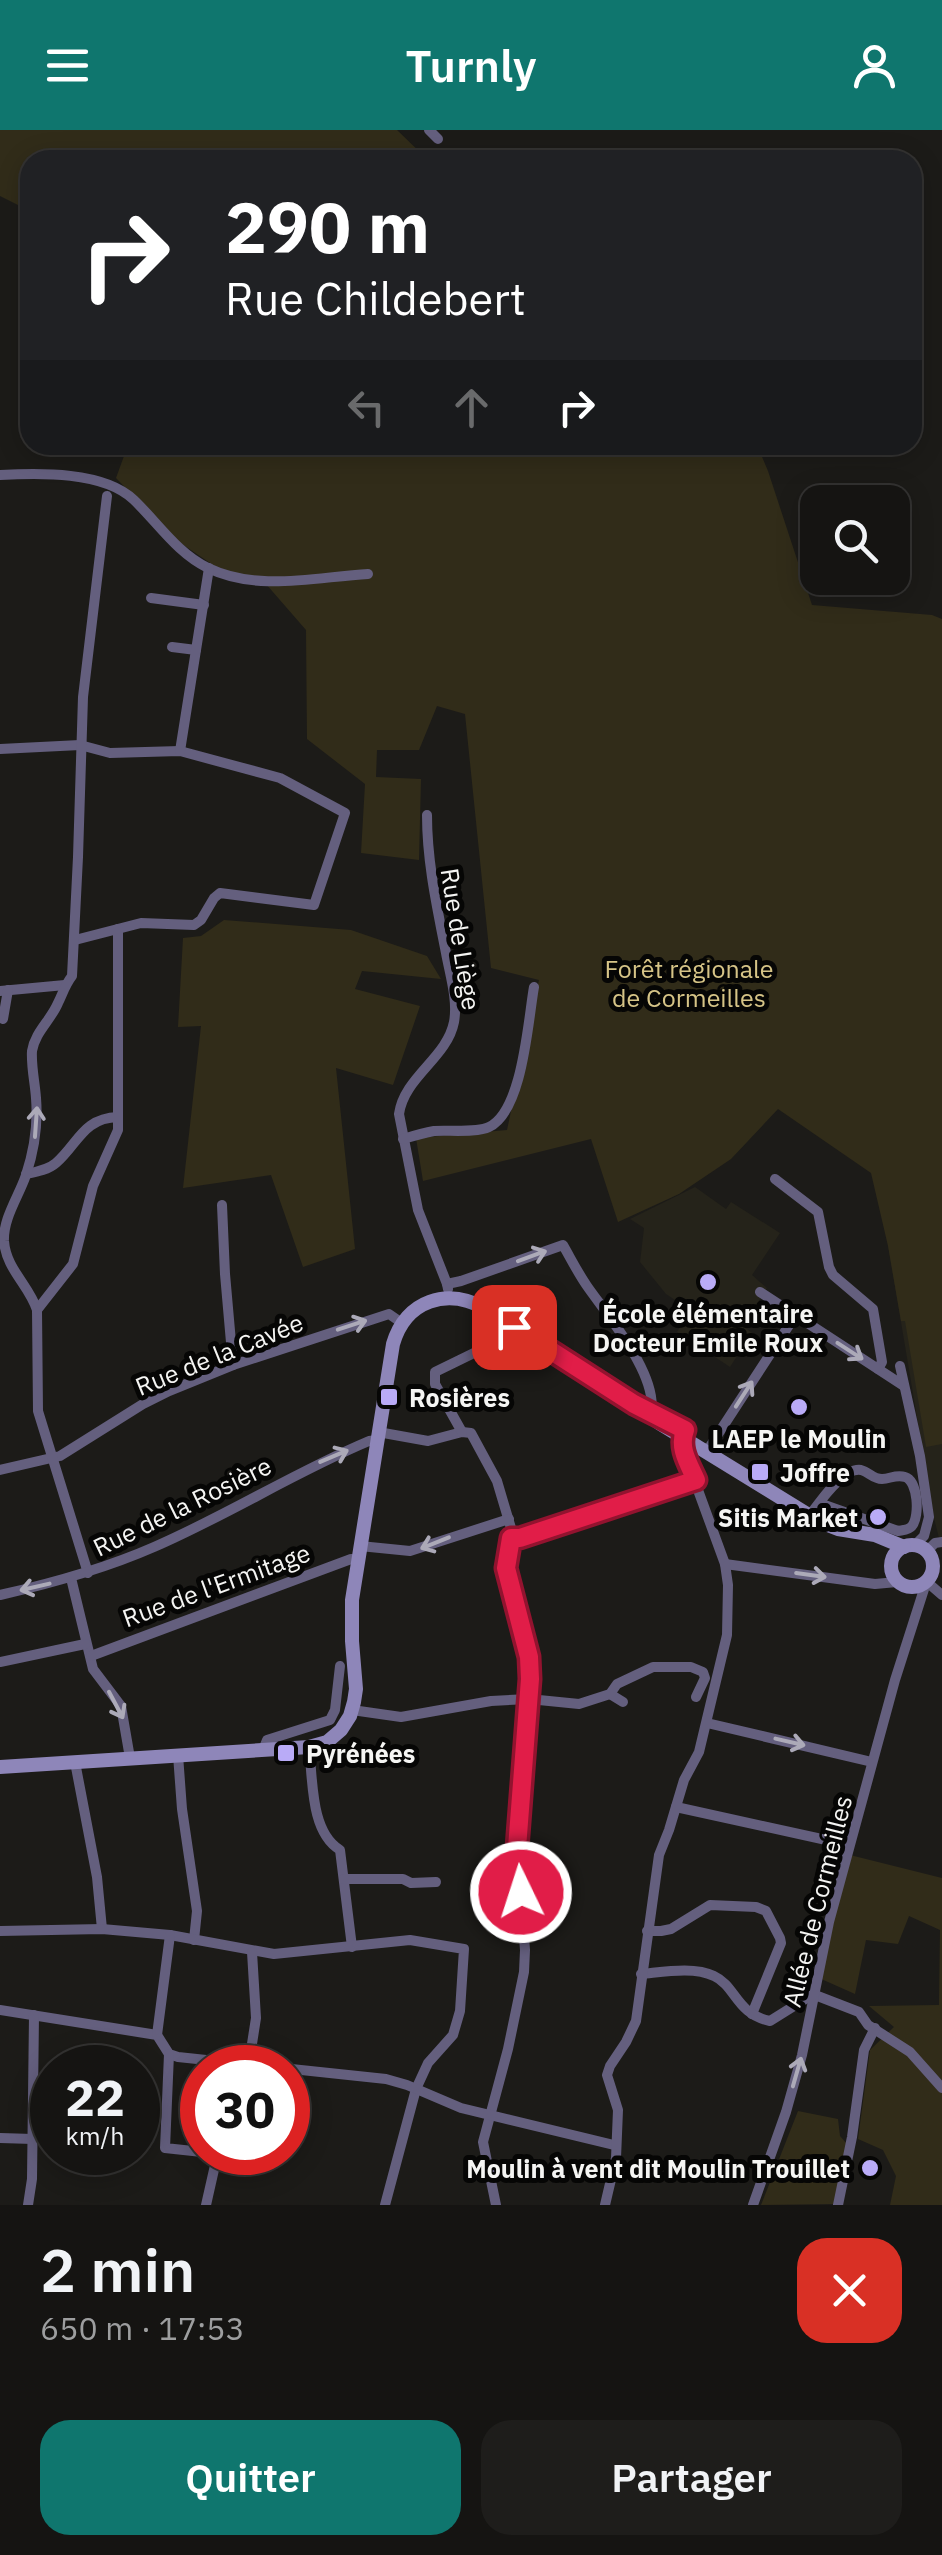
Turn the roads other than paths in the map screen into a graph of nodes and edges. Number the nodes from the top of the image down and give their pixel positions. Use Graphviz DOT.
graph roads {
  1 [pos="0,475"];
  2 [pos="106,496"];
  3 [pos="209,568"];
  4 [pos="368,574"];
  5 [pos="150,598"];
  6 [pos="204,605"];
  7 [pos="172,647"];
  8 [pos="196,650"];
  9 [pos="80,745"];
  10 [pos="0,748"];
  11 [pos="180,751"];
  12 [pos="427,815"];
  13 [pos="118,930"];
  14 [pos="74,940"];
  15 [pos="65,984"];
  16 [pos="534,986"];
  17 [pos="4,991"];
  18 [pos="3,1018"];
  19 [pos="118,1117"];
  20 [pos="403,1139"];
  21 [pos="26,1174"];
  22 [pos="775,1179"];
  23 [pos="222,1205"];
  24 [pos="448,1290"];
  25 [pos="760,1292"];
  26 [pos="38,1310"];
  27 [pos="796,1316"];
  28 [pos="402,1323"];
  29 [pos="478,1351"];
  30 [pos="233,1365"];
  31 [pos="900,1366"];
  32 [pos="878,1369"];
  33 [pos="904,1386"];
  34 [pos="667,1424"];
  35 [pos="462,1432"];
  36 [pos="378,1436"];
  37 [pos="705,1448"];
  38 [pos="52,1460"];
  39 [pos="0,1470"];
  40 [pos="696,1480"];
  41 [pos="814,1509"];
  42 [pos="508,1519"];
  43 [pos="858,1533"];
  44 [pos="511,1538"];
  45 [pos="942,1542"];
  46 [pos="359,1553"];
  47 [pos="924,1554"];
  48 [pos="892,1560"];
  49 [pos="725,1564"];
  50 [pos="88,1573"];
  51 [pos="71,1578"];
  52 [pos="926,1584"];
  53 [pos="0,1596"];
  54 [pos="85,1644"];
  55 [pos="91,1656"];
  56 [pos="0,1662"];
  57 [pos="340,1666"];
  58 [pos="715,1688"];
  59 [pos="610,1694"];
  60 [pos="529,1699"];
  61 [pos="623,1702"];
  62 [pos="352,1710"];
  63 [pos="707,1723"];
  64 [pos="309,1747"];
  65 [pos="264,1750"];
  66 [pos="178,1755"];
  67 [pos="130,1758"];
  68 [pos="75,1762"];
  69 [pos="872,1762"];
  70 [pos="0,1767"];
  71 [pos="676,1808"];
  72 [pos="850,1845"];
  73 [pos="344,1879"];
  74 [pos="436,1882"];
  75 [pos="102,1928"];
  76 [pos="0,1931"];
  77 [pos="647,1931"];
  78 [pos="170,1936"];
  79 [pos="194,1940"];
  80 [pos="352,1947"];
  81 [pos="252,1952"];
  82 [pos="641,1974"];
  83 [pos="814,1996"];
  84 [pos="0,2010"];
  85 [pos="752,2014"];
  86 [pos="34,2015"];
  87 [pos="875,2028"];
  88 [pos="157,2035"];
  89 [pos="34,2045"];
  90 [pos="247,2045"];
  91 [pos="169,2054"];
  92 [pos="180,2056"];
  93 [pos="310,2071"];
  94 [pos="942,2088"];
  95 [pos="416,2089"];
  96 [pos="489,2115"];
  97 [pos="0,2138"];
  98 [pos="30,2138"];
  99 [pos="614,2145"];
  100 [pos="180,2150"];
  101 [pos="32,2175"];
  102 [pos="213,2175"];
  103 [pos="28,2205"];
  104 [pos="206,2205"];
  105 [pos="384,2205"];
  106 [pos="496,2205"];
  107 [pos="605,2205"];
  108 [pos="753,2205"];
  109 [pos="838,2205"];
  1 -- 3 [label="street"];
  2 -- 9 [label="street"];
  3 -- 4 [label="street"];
  3 -- 6 [label="street"];
  5 -- 6 [label="street"];
  6 -- 8 [label="street"];
  7 -- 8 [label="street"];
  8 -- 11 [label="street"];
  9 -- 10 [label="street"];
  9 -- 11 [label="street"];
  9 -- 14 [label="street"];
  11 -- 13 [label="street"];
  12 -- 20 [label="street, Rue de Liège"];
  13 -- 14 [label="street"];
  13 -- 19 [label="street"];
  14 -- 15 [label="street"];
  15 -- 17 [label="street"];
  21 -- 15 [label="street, one-way"];
  16 -- 20 [label="street"];
  17 -- 18 [label="street"];
  19 -- 21 [label="street"];
  19 -- 26 [label="street"];
  20 -- 24 [label="street, Rue de Liège"];
  21 -- 26 [label="street"];
  22 -- 32 [label="street"];
  23 -- 30 [label="street"];
  24 -- 28 [label="street"];
  24 -- 34 [label="street"];
  24 -- 34 [label="street, one-way"];
  25 -- 27 [label="street"];
  26 -- 38 [label="street"];
  27 -- 32 [label="street, one-way"];
  37 -- 27 [label="street, one-way"];
  30 -- 28 [label="street, Rue de la Cavée, one-way"];
  28 -- 36 [label="street"];
  29 -- 35 [label="street"];
  30 -- 38 [label="street, Rue de la Cavée"];
  31 -- 33 [label="street"];
  32 -- 33 [label="street"];
  33 -- 47 [label="street"];
  34 -- 37 [label="street"];
  34 -- 40 [label="street"];
  35 -- 36 [label="street"];
  35 -- 42 [label="street"];
  36 -- 46 [label="street"];
  50 -- 36 [label="street, Rue de la Rosière, one-way"];
  37 -- 41 [label="street"];
  38 -- 39 [label="street, Rue de la Cavée"];
  38 -- 50 [label="street"];
  40 -- 44 [label="street"];
  40 -- 49 [label="street"];
  41 -- 41 [label="street"];
  41 -- 43 [label="street"];
  42 -- 44 [label="street"];
  42 -- 46 [label="street, one-way"];
  43 -- 47 [label="street"];
  43 -- 48 [label="street"];
  44 -- 60 [label="street"];
  45 -- 47 [label="street"];
  46 -- 55 [label="street, Rue de l'Ermitage"];
  46 -- 62 [label="street"];
  47 -- 48 [label="street"];
  47 -- 52 [label="street"];
  48 -- 52 [label="street"];
  49 -- 52 [label="street, one-way"];
  49 -- 58 [label="street"];
  50 -- 51 [label="street, Rue de la Rosière"];
  51 -- 53 [label="street, Rue de la Rosière, one-way"];
  51 -- 54 [label="street"];
  52 -- 69 [label="street, Allée de Cormeilles"];
  54 -- 55 [label="street"];
  54 -- 56 [label="street"];
  55 -- 67 [label="street, one-way"];
  57 -- 65 [label="street"];
  58 -- 59 [label="street"];
  58 -- 63 [label="street"];
  59 -- 60 [label="street"];
  59 -- 61 [label="street"];
  60 -- 62 [label="street"];
  60 -- 96 [label="street"];
  62 -- 64 [label="street"];
  63 -- 69 [label="street, one-way"];
  63 -- 71 [label="street"];
  64 -- 65 [label="street"];
  64 -- 73 [label="street"];
  65 -- 66 [label="street"];
  66 -- 67 [label="street"];
  66 -- 79 [label="street"];
  67 -- 68 [label="street"];
  68 -- 70 [label="street"];
  68 -- 75 [label="street"];
  69 -- 72 [label="street, Allée de Cormeilles"];
  71 -- 72 [label="street"];
  71 -- 77 [label="street"];
  72 -- 83 [label="street, Allée de Cormeilles"];
  73 -- 74 [label="street"];
  73 -- 80 [label="street"];
  75 -- 76 [label="street"];
  75 -- 78 [label="street"];
  77 -- 82 [label="street"];
  77 -- 85 [label="street"];
  78 -- 79 [label="street"];
  78 -- 88 [label="street"];
  79 -- 81 [label="street"];
  80 -- 81 [label="street"];
  80 -- 95 [label="street"];
  81 -- 90 [label="street"];
  82 -- 85 [label="street"];
  82 -- 99 [label="street"];
  83 -- 85 [label="street"];
  83 -- 87 [label="street"];
  108 -- 83 [label="street, Allée de Cormeilles, one-way"];
  84 -- 86 [label="street"];
  86 -- 88 [label="street"];
  86 -- 89 [label="street"];
  87 -- 94 [label="street"];
  87 -- 109 [label="street"];
  88 -- 91 [label="street"];
  91 -- 92 [label="street"];
  91 -- 100 [label="street"];
  93 -- 95 [label="street"];
  95 -- 96 [label="street"];
  95 -- 105 [label="street"];
  96 -- 99 [label="street"];
  96 -- 106 [label="street"];
  97 -- 98 [label="street"];
  99 -- 107 [label="street"];
  101 -- 103 [label="street"];
  102 -- 104 [label="street"];
}
